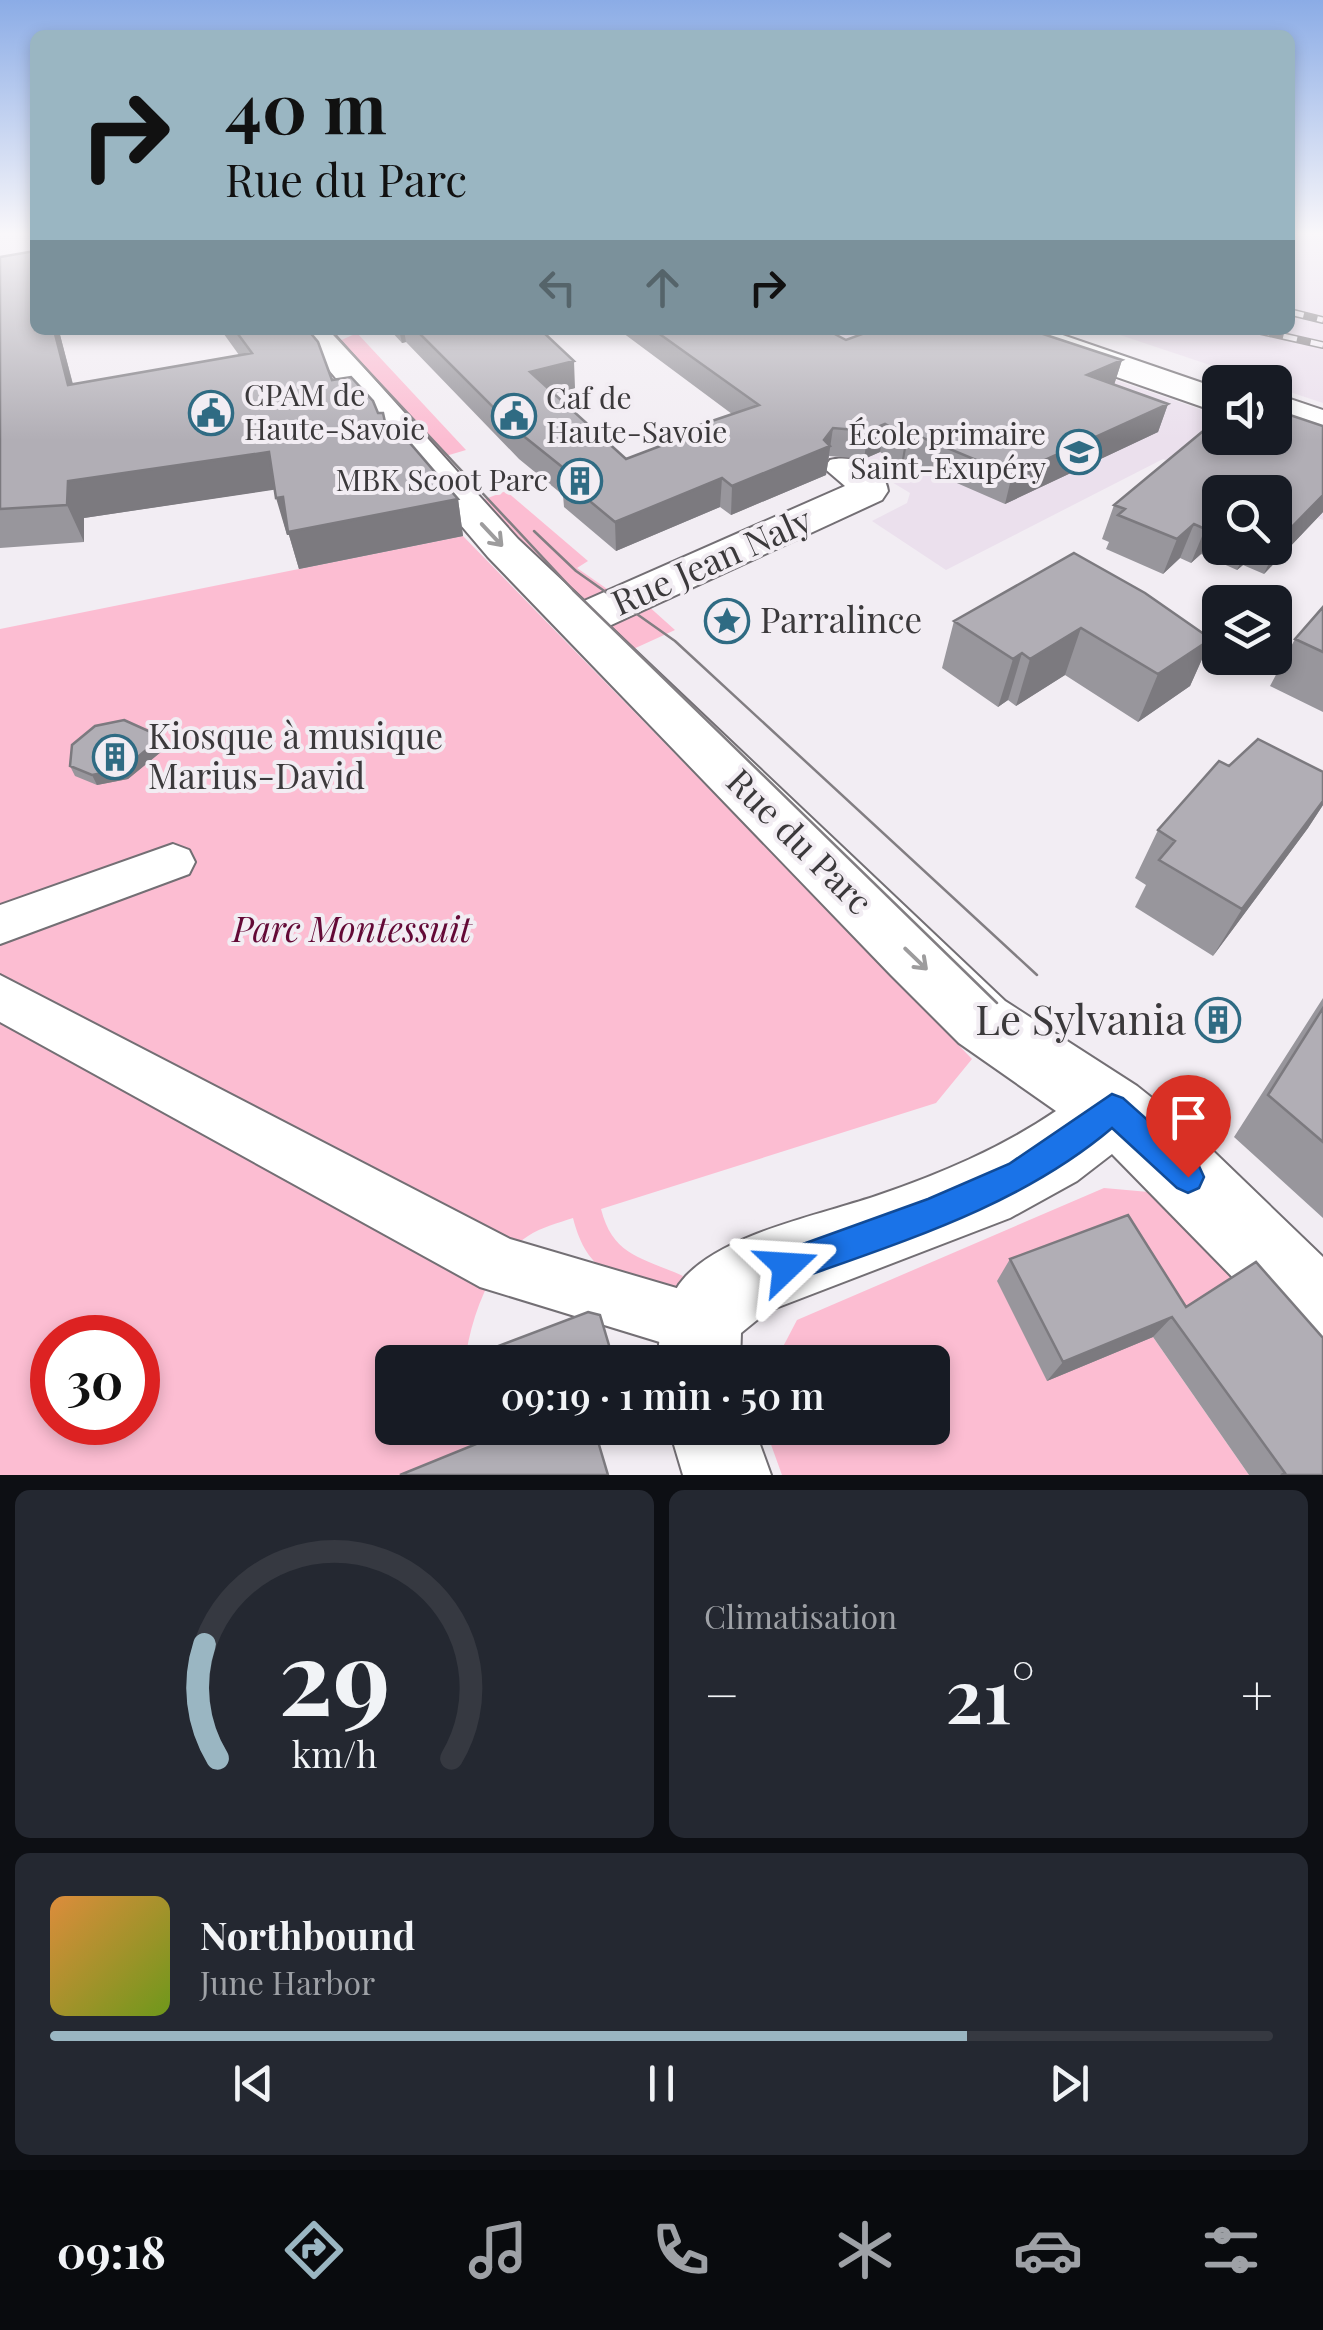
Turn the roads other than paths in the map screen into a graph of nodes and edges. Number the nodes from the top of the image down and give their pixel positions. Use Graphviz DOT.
graph roads {
  1 [pos="316,335"];
  2 [pos="1028,335"];
  3 [pos="1069,335"];
  4 [pos="1202,381"];
  5 [pos="1202,396"];
  6 [pos="1292,412"];
  7 [pos="1323,423"];
  8 [pos="1292,427"];
  9 [pos="1323,438"];
  10 [pos="844,468"];
  11 [pos="578,622"];
  12 [pos="173,862"];
  13 [pos="0,925"];
  14 [pos="0,997"];
  15 [pos="1112,1108"];
  16 [pos="1323,1313"];
  17 [pos="700,1344"];
  18 [pos="717,1445"];
  19 [pos="727,1475"];
  1 -- 11 [label="street, Rue du Parc, one-way"];
  2 -- 5 [label="street"];
  3 -- 4 [label="street"];
  6 -- 7 [label="street"];
  8 -- 9 [label="street"];
  10 -- 11 [label="street, Rue Jean Naly"];
  11 -- 15 [label="street, Rue du Parc, one-way"];
  12 -- 13 [label="street"];
  14 -- 17 [label="street"];
  15 -- 16 [label="street, Rue du Parc"];
  15 -- 17 [label="street"];
  18 -- 19 [label="street"];
}
